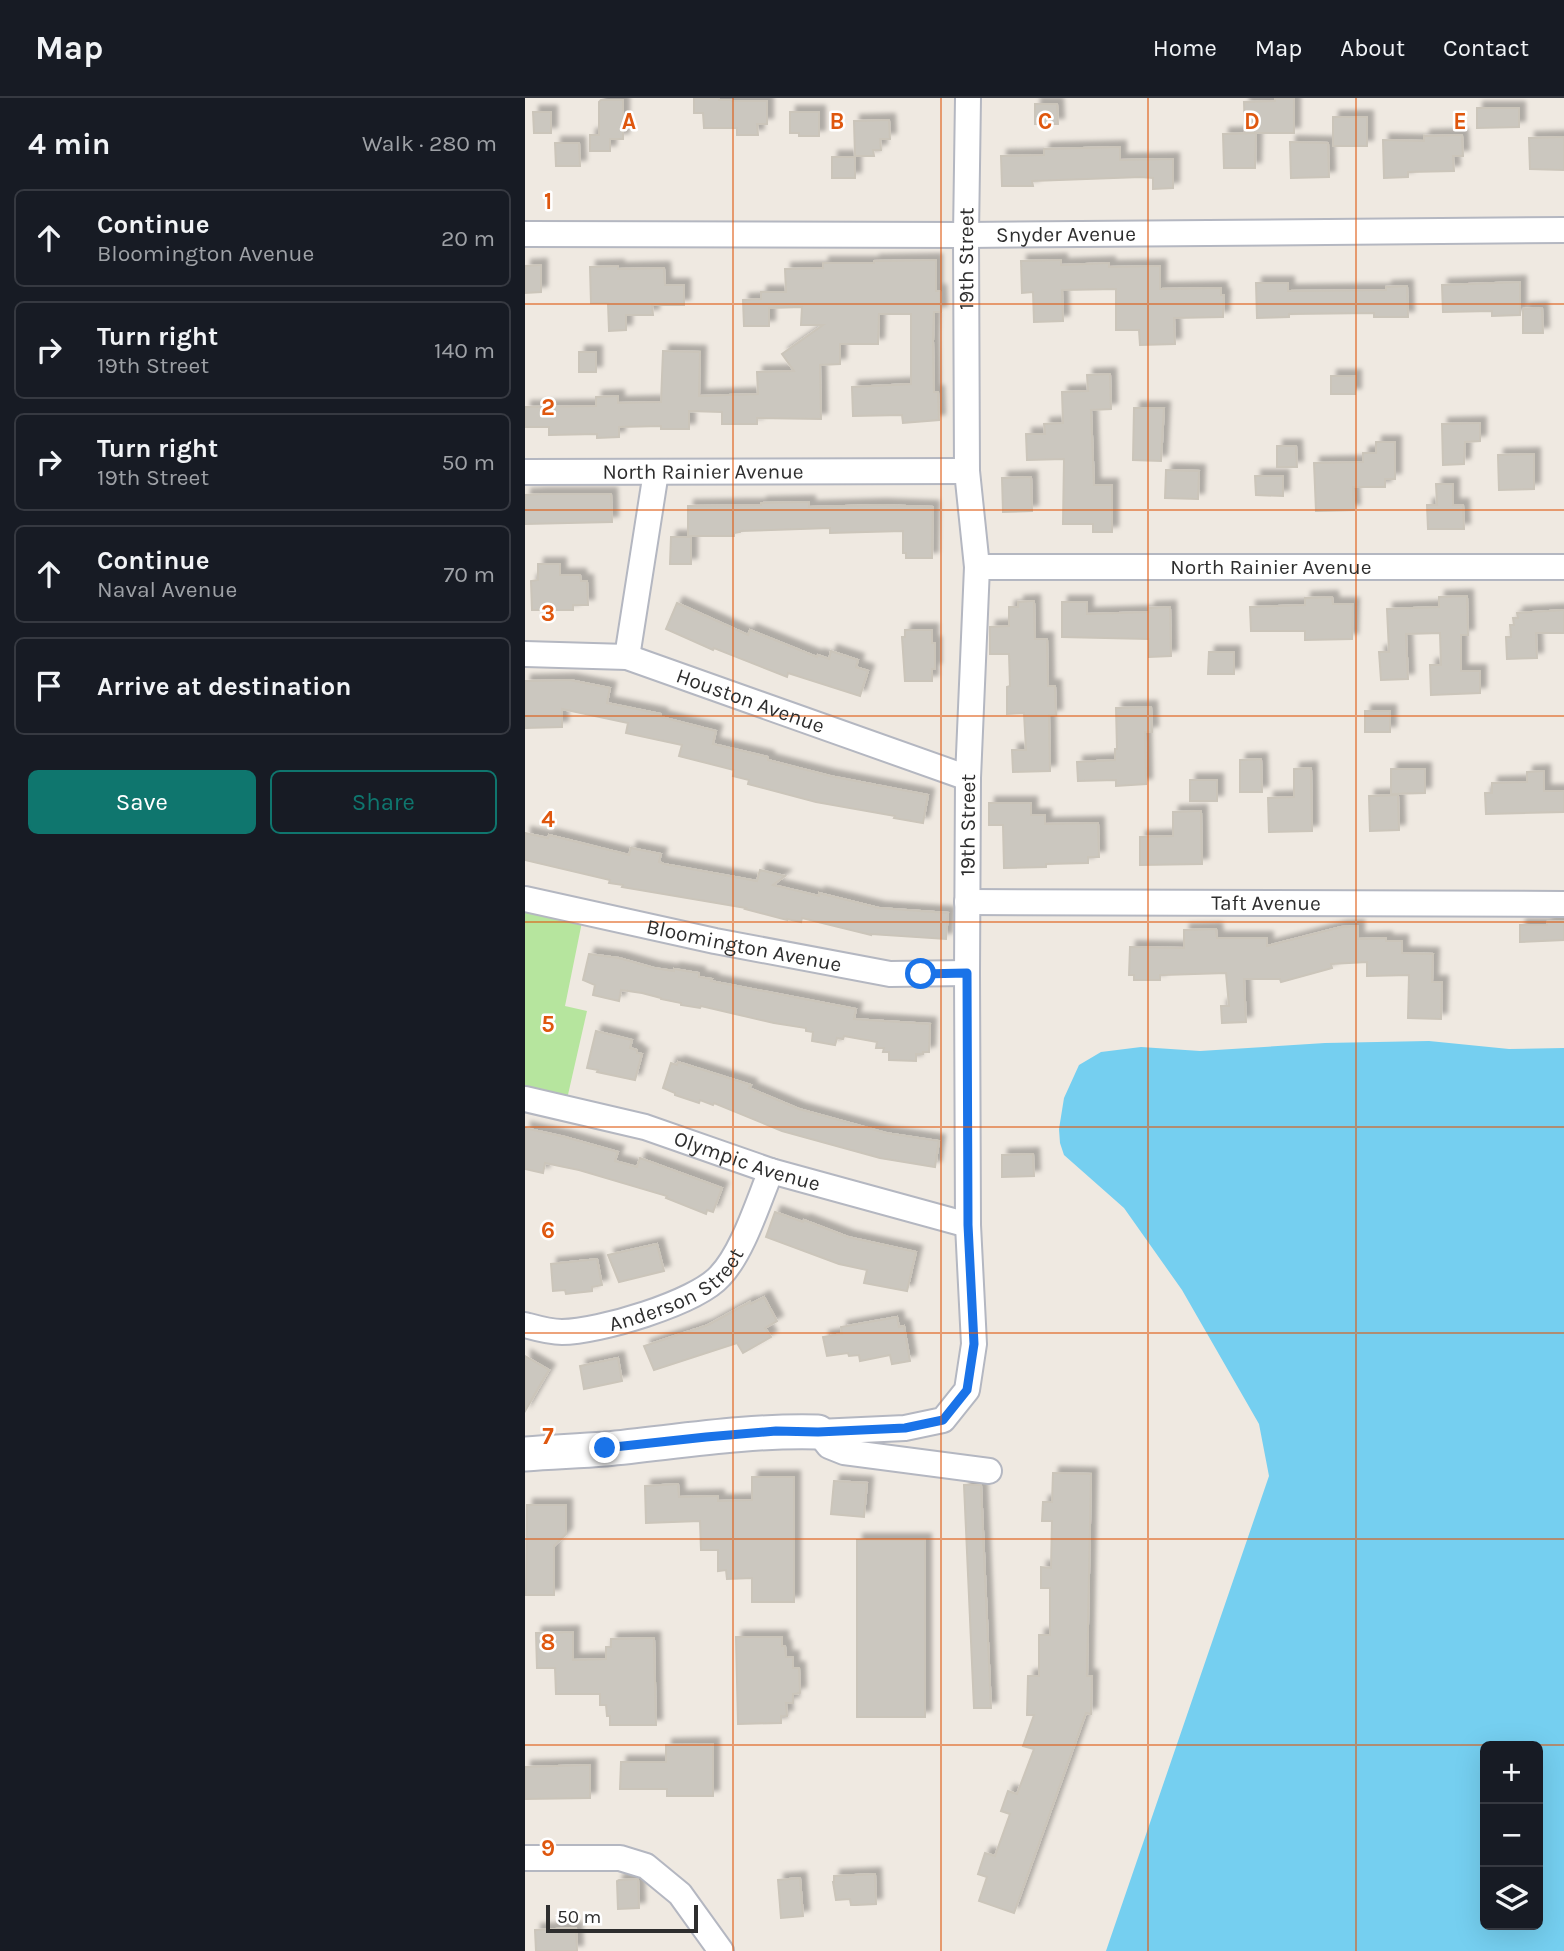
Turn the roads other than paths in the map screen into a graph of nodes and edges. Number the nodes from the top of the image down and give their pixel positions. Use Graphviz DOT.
graph roads {
  1 [pos="968,98"];
  2 [pos="1564,230"];
  3 [pos="525,234"];
  4 [pos="965,235"];
  5 [pos="967,471"];
  6 [pos="525,472"];
  7 [pos="656,472"];
  8 [pos="977,567"];
  9 [pos="1564,567"];
  10 [pos="525,654"];
  11 [pos="627,657"];
  12 [pos="968,778"];
  13 [pos="525,899"];
  14 [pos="967,902"];
  15 [pos="1564,904"];
  16 [pos="967,973"];
  17 [pos="525,1099"];
  18 [pos="771,1171"];
  19 [pos="968,1225"];
  20 [pos="525,1325"];
  21 [pos="818,1432"];
  22 [pos="525,1454"];
  23 [pos="989,1471"];
  24 [pos="525,1858"];
  25 [pos="721,1951"];
  1 -- 4 [label="street, 19th Street"];
  2 -- 4 [label="street, Snyder Avenue"];
  3 -- 4 [label="street, Snyder Avenue"];
  4 -- 5 [label="street, 19th Street"];
  5 -- 7 [label="street, North Rainier Avenue"];
  5 -- 8 [label="street, 19th Street"];
  6 -- 7 [label="street, North Rainier Avenue"];
  7 -- 11 [label="street"];
  8 -- 9 [label="street, North Rainier Avenue"];
  8 -- 12 [label="street, 19th Street"];
  10 -- 11 [label="street, Houston Avenue"];
  11 -- 12 [label="street, Houston Avenue"];
  12 -- 14 [label="street, 19th Street"];
  13 -- 16 [label="street, Bloomington Avenue"];
  14 -- 15 [label="street, Taft Avenue"];
  14 -- 16 [label="street, 19th Street"];
  16 -- 19 [label="street, 19th Street"];
  17 -- 18 [label="street, Olympic Avenue"];
  18 -- 19 [label="street, Olympic Avenue"];
  18 -- 20 [label="street, Anderson Street"];
  19 -- 21 [label="street, 19th Street"];
  21 -- 22 [label="street"];
  21 -- 23 [label="street"];
  24 -- 25 [label="street"];
}
